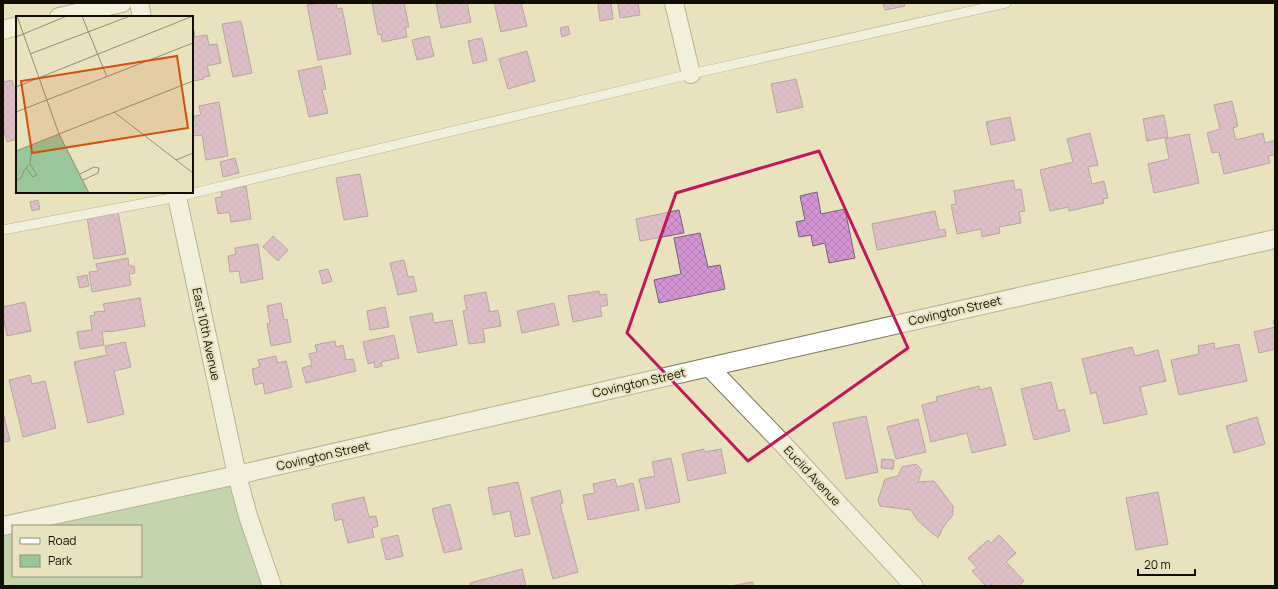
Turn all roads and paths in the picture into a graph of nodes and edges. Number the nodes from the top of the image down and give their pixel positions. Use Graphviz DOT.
graph roads {
  1 [pos="122,3"];
  2 [pos="139,3"];
  3 [pos="674,3"];
  4 [pos="1006,3"];
  5 [pos="64,16"];
  6 [pos="142,16"];
  7 [pos="16,26"];
  8 [pos="3,30"];
  9 [pos="691,74"];
  10 [pos="193,190"];
  11 [pos="176,194"];
  12 [pos="3,230"];
  13 [pos="1275,239"];
  14 [pos="709,367"];
  15 [pos="237,476"];
  16 [pos="12,525"];
  17 [pos="272,586"];
  18 [pos="914,586"];
  1 -- 5 [label="street"];
  2 -- 6 [label="street"];
  3 -- 9 [label="street"];
  4 -- 9 [label="lane"];
  7 -- 8 [label="street"];
  9 -- 10 [label="lane"];
  11 -- 12 [label="lane"];
  11 -- 15 [label="street, East 10th Avenue"];
  13 -- 14 [label="street, Covington Street"];
  14 -- 15 [label="street, Covington Street"];
  14 -- 18 [label="street, Euclid Avenue"];
  15 -- 16 [label="street, Covington Street"];
  15 -- 17 [label="street, East 10th Avenue"];
}
